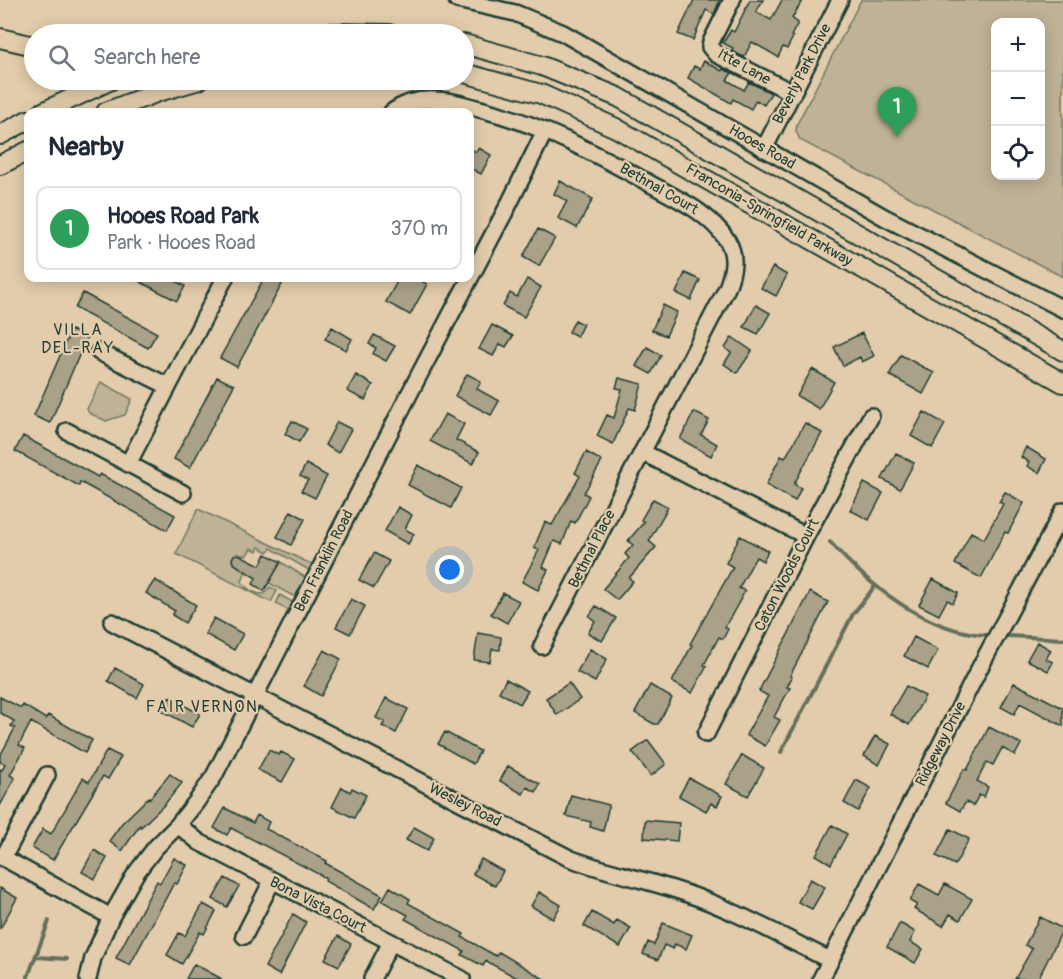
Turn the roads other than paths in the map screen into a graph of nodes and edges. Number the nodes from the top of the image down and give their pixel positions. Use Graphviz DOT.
graph roads {
  1 [pos="457,0"];
  2 [pos="732,0"];
  3 [pos="840,0"];
  4 [pos="0,38"];
  5 [pos="24,44"];
  6 [pos="474,47"];
  7 [pos="474,76"];
  8 [pos="90,90"];
  9 [pos="165,90"];
  10 [pos="793,93"];
  11 [pos="52,108"];
  12 [pos="116,108"];
  13 [pos="399,108"];
  14 [pos="24,122"];
  15 [pos="545,131"];
  16 [pos="0,135"];
  17 [pos="764,149"];
  18 [pos="24,153"];
  19 [pos="1,165"];
  20 [pos="474,272"];
  21 [pos="223,282"];
  22 [pos="469,282"];
  23 [pos="1063,309"];
  24 [pos="698,345"];
  25 [pos="1063,351"];
  26 [pos="99,352"];
  27 [pos="1063,383"];
  28 [pos="168,386"];
  29 [pos="871,417"];
  30 [pos="68,431"];
  31 [pos="642,452"];
  32 [pos="128,464"];
  33 [pos="183,493"];
  34 [pos="1063,511"];
  35 [pos="806,536"];
  36 [pos="112,622"];
  37 [pos="542,646"];
  38 [pos="254,697"];
  39 [pos="706,734"];
  40 [pos="47,775"];
  41 [pos="178,825"];
  42 [pos="2,857"];
  43 [pos="272,881"];
  44 [pos="111,917"];
  45 [pos="244,936"];
  46 [pos="391,942"];
  47 [pos="830,960"];
  48 [pos="88,979"];
  49 [pos="372,979"];
  50 [pos="462,979"];
  51 [pos="820,979"];
  1 -- 17 [label="street, Hooes Road"];
  2 -- 10 [label="street, Itte Lane"];
  3 -- 10 [label="street, Beverly Park Drive"];
  4 -- 5 [label="main road"];
  6 -- 25 [label="main road, Franconia-Springfield Parkway"];
  7 -- 27 [label="main road, Franconia-Springfield Parkway"];
  8 -- 11 [label="main road"];
  9 -- 12 [label="main road"];
  10 -- 17 [label="street, Beverly Park Drive"];
  13 -- 15 [label="street, Bethnal Court"];
  14 -- 16 [label="main road"];
  15 -- 20 [label="street, Ben Franklin Road"];
  15 -- 24 [label="street, Bethnal Court"];
  17 -- 23 [label="street, Hooes Road"];
  18 -- 19 [label="main road"];
  21 -- 28 [label="street"];
  22 -- 38 [label="street, Ben Franklin Road"];
  24 -- 31 [label="street, Bethnal Place"];
  26 -- 28 [label="street"];
  28 -- 32 [label="street"];
  29 -- 35 [label="street, Caton Woods Court"];
  30 -- 32 [label="street"];
  31 -- 35 [label="street"];
  31 -- 37 [label="street, Bethnal Place"];
  32 -- 33 [label="street"];
  34 -- 47 [label="street, Ridgeway Drive"];
  35 -- 39 [label="street, Caton Woods Court"];
  36 -- 38 [label="street, Wesley Road"];
  38 -- 41 [label="street, Ben Franklin Road"];
  38 -- 47 [label="street, Wesley Road"];
  40 -- 42 [label="street"];
  41 -- 43 [label="street, Bona Vista Court"];
  41 -- 44 [label="street, Ben Franklin Road"];
  42 -- 44 [label="street"];
  43 -- 45 [label="street"];
  43 -- 46 [label="street, Bona Vista Court"];
  44 -- 48 [label="street, Ben Franklin Road"];
  46 -- 49 [label="street"];
  46 -- 50 [label="street, Bona Vista Court"];
  47 -- 51 [label="street, Ridgeway Drive"];
}
